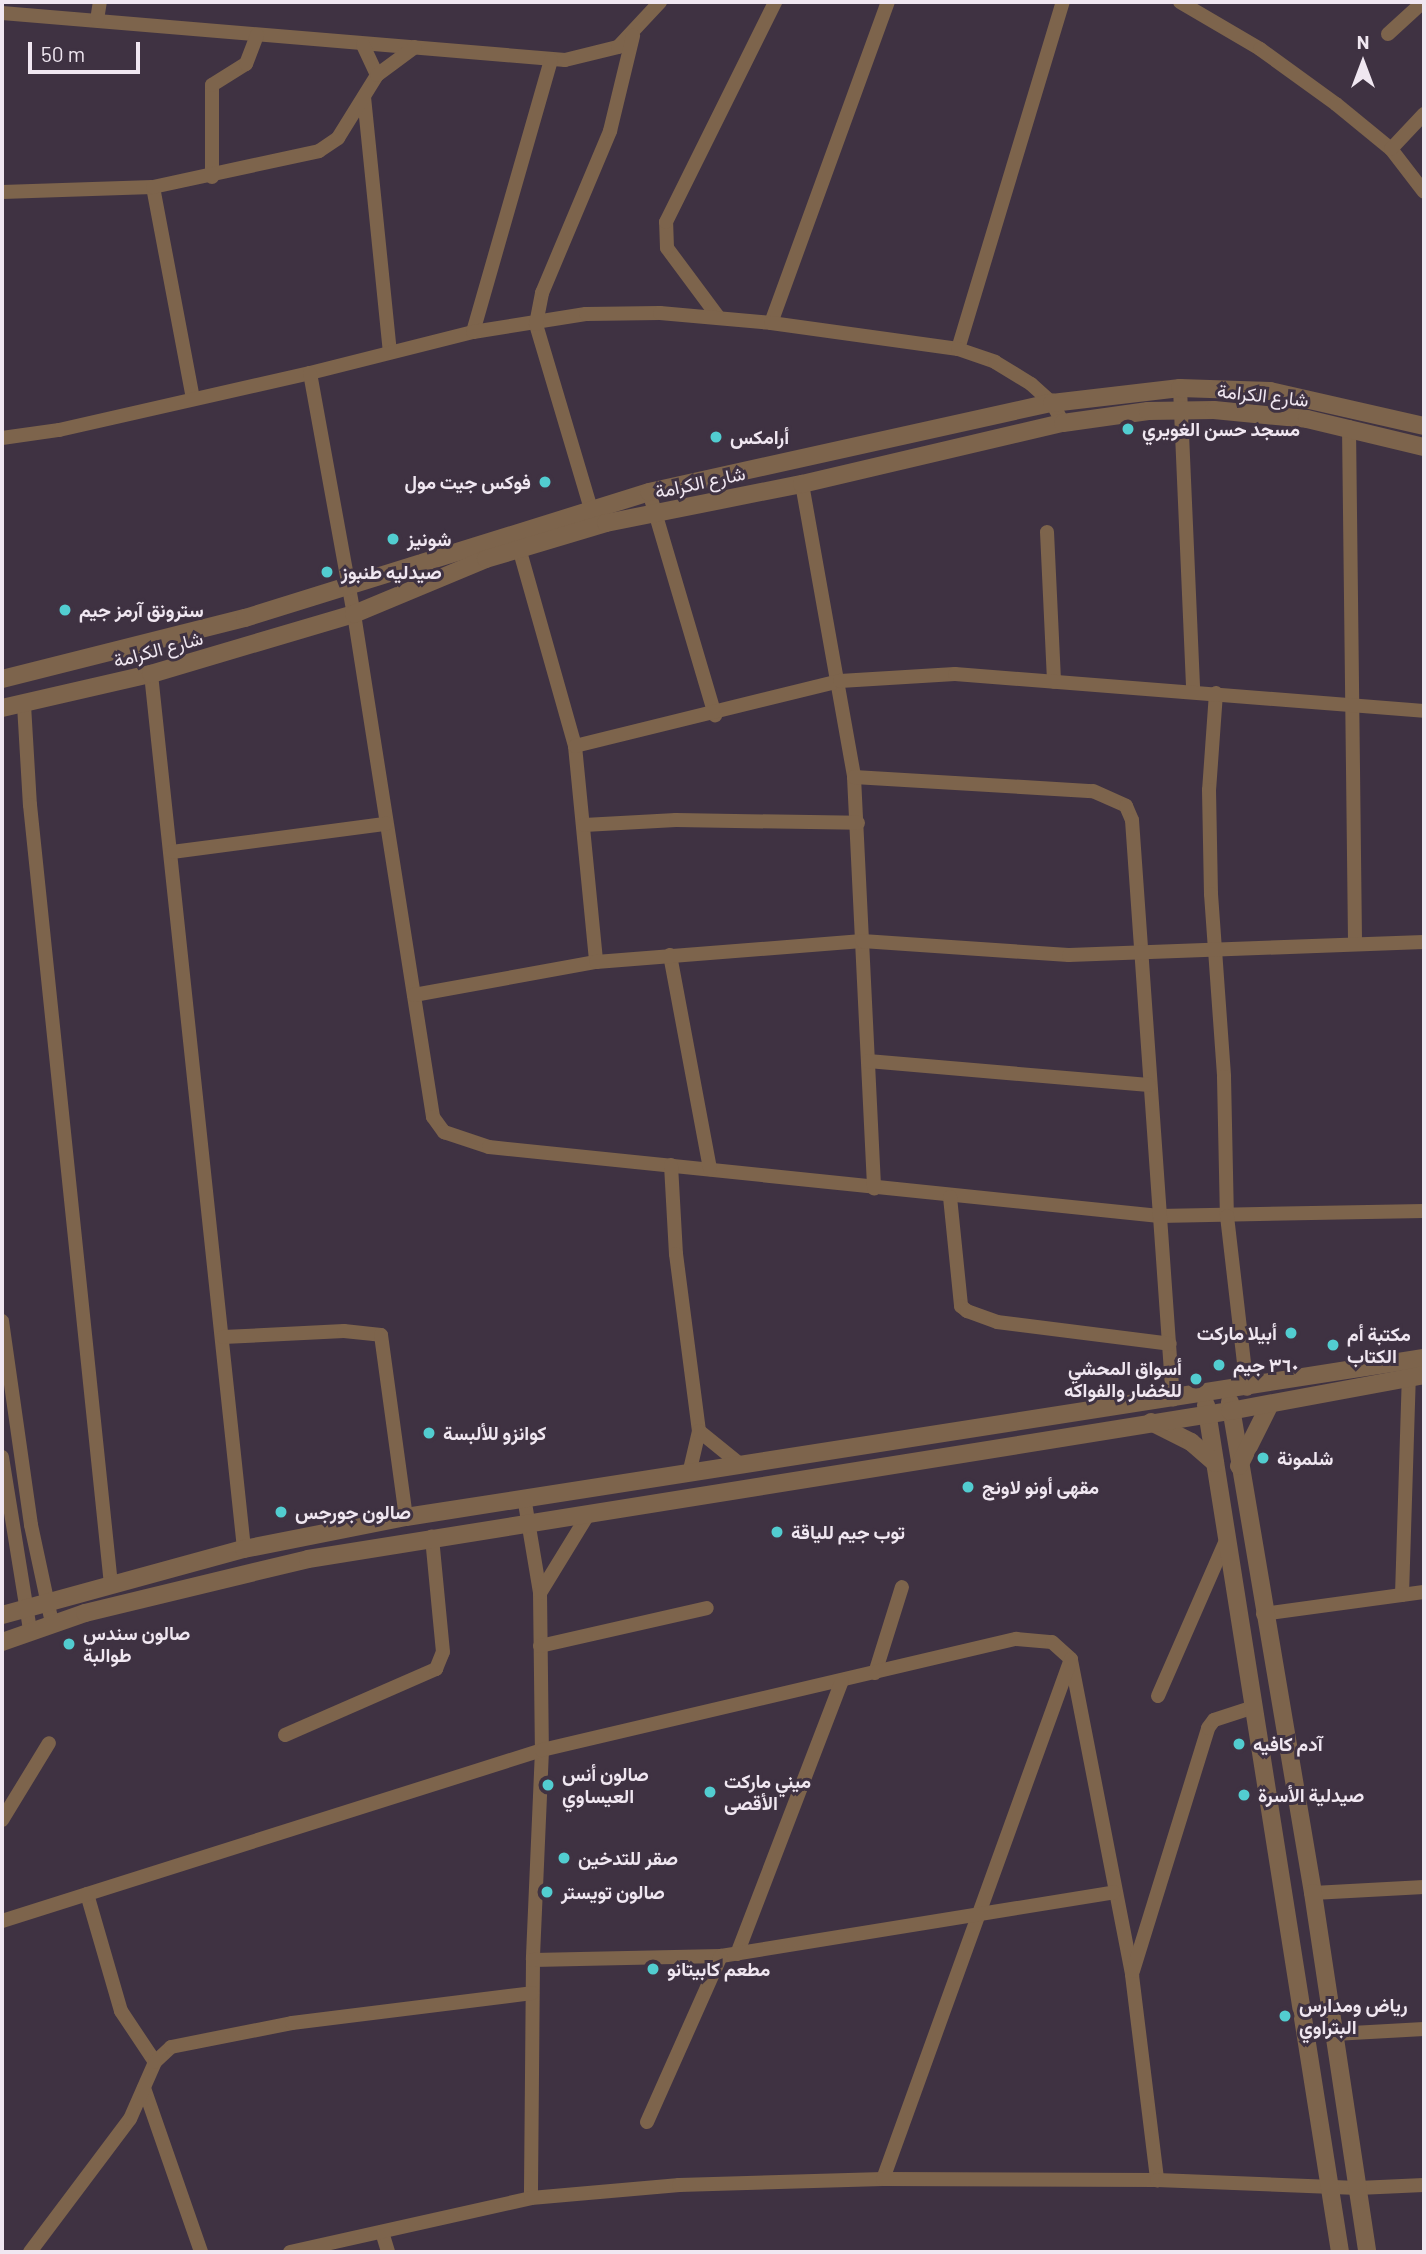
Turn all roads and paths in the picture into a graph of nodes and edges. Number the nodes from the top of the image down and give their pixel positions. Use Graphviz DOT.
graph roads {
  1 [pos="100,2"];
  2 [pos="660,2"];
  3 [pos="775,2"];
  4 [pos="888,2"];
  5 [pos="1063,2"];
  6 [pos="1180,2"];
  7 [pos="1423,2"];
  8 [pos="2,13"];
  9 [pos="97,20"];
  10 [pos="1388,34"];
  11 [pos="257,35"];
  12 [pos="633,36"];
  13 [pos="363,45"];
  14 [pos="415,47"];
  15 [pos="551,60"];
  16 [pos="377,75"];
  17 [pos="364,97"];
  18 [pos="1424,114"];
  19 [pos="1391,149"];
  20 [pos="212,177"];
  21 [pos="153,187"];
  22 [pos="2,192"];
  23 [pos="1424,192"];
  24 [pos="719,318"];
  25 [pos="771,323"];
  26 [pos="536,324"];
  27 [pos="472,332"];
  28 [pos="958,349"];
  29 [pos="390,351"];
  30 [pos="310,373"];
  31 [pos="1180,388"];
  32 [pos="193,398"];
  33 [pos="1313,398"];
  34 [pos="1052,403"];
  35 [pos="1181,410"];
  36 [pos="1307,419"];
  37 [pos="1063,423"];
  38 [pos="1422,423"];
  39 [pos="1349,427"];
  40 [pos="2,438"];
  41 [pos="1424,447"];
  42 [pos="802,484"];
  43 [pos="649,492"];
  44 [pos="591,509"];
  45 [pos="656,512"];
  46 [pos="1047,532"];
  47 [pos="519,548"];
  48 [pos="348,588"];
  49 [pos="354,614"];
  50 [pos="151,674"];
  51 [pos="2,679"];
  52 [pos="840,681"];
  53 [pos="1054,682"];
  54 [pos="1193,691"];
  55 [pos="1216,693"];
  56 [pos="24,705"];
  57 [pos="2,708"];
  58 [pos="1352,708"];
  59 [pos="1424,711"];
  60 [pos="715,715"];
  61 [pos="575,746"];
  62 [pos="854,777"];
  63 [pos="858,823"];
  64 [pos="386,824"];
  65 [pos="584,825"];
  66 [pos="172,852"];
  67 [pos="862,941"];
  68 [pos="1424,942"];
  69 [pos="1355,943"];
  70 [pos="1215,951"];
  71 [pos="1140,954"];
  72 [pos="670,955"];
  73 [pos="596,962"];
  74 [pos="414,995"];
  75 [pos="868,1061"];
  76 [pos="1149,1085"];
  77 [pos="671,1164"];
  78 [pos="710,1169"];
  79 [pos="874,1189"];
  80 [pos="950,1197"];
  81 [pos="1424,1211"];
  82 [pos="1159,1216"];
  83 [pos="1227,1216"];
  84 [pos="2,1321"];
  85 [pos="223,1337"];
  86 [pos="1170,1344"];
  87 [pos="1424,1358"];
  88 [pos="1417,1376"];
  89 [pos="1238,1390"];
  90 [pos="1206,1395"];
  91 [pos="1173,1400"];
  92 [pos="1270,1404"];
  93 [pos="1230,1412"];
  94 [pos="1207,1415"];
  95 [pos="1151,1422"];
  96 [pos="699,1431"];
  97 [pos="2,1457"];
  98 [pos="1214,1463"];
  99 [pos="741,1465"];
  100 [pos="1239,1466"];
  101 [pos="689,1474"];
  102 [pos="524,1497"];
  103 [pos="589,1513"];
  104 [pos="406,1517"];
  105 [pos="528,1522"];
  106 [pos="432,1537"];
  107 [pos="1225,1543"];
  108 [pos="244,1549"];
  109 [pos="111,1585"];
  110 [pos="902,1587"];
  111 [pos="1424,1592"];
  112 [pos="540,1593"];
  113 [pos="1402,1595"];
  114 [pos="46,1601"];
  115 [pos="25,1607"];
  116 [pos="707,1608"];
  117 [pos="1262,1614"];
  118 [pos="2,1615"];
  119 [pos="52,1623"];
  120 [pos="30,1630"];
  121 [pos="2,1642"];
  122 [pos="540,1646"];
  123 [pos="1071,1659"];
  124 [pos="875,1673"];
  125 [pos="842,1681"];
  126 [pos="1157,1696"];
  127 [pos="1254,1707"];
  128 [pos="285,1735"];
  129 [pos="49,1743"];
  130 [pos="542,1750"];
  131 [pos="2,1820"];
  132 [pos="1424,1887"];
  133 [pos="1114,1892"];
  134 [pos="1313,1893"];
  135 [pos="87,1894"];
  136 [pos="981,1914"];
  137 [pos="2,1921"];
  138 [pos="737,1954"];
  139 [pos="721,1956"];
  140 [pos="533,1959"];
  141 [pos="1132,1975"];
  142 [pos="532,1993"];
  143 [pos="1424,2029"];
  144 [pos="1334,2034"];
  145 [pos="155,2062"];
  146 [pos="144,2088"];
  147 [pos="647,2122"];
  148 [pos="883,2179"];
  149 [pos="1157,2180"];
  150 [pos="1424,2185"];
  151 [pos="1331,2187"];
  152 [pos="1358,2188"];
  153 [pos="531,2198"];
  154 [pos="382,2232"];
  155 [pos="30,2252"];
  156 [pos="201,2252"];
  157 [pos="290,2252"];
  158 [pos="388,2252"];
  159 [pos="1340,2252"];
  160 [pos="1367,2252"];
  1 -- 9 [label="street"];
  2 -- 12 [label="street"];
  3 -- 24 [label="street"];
  4 -- 25 [label="street"];
  5 -- 28 [label="street"];
  6 -- 19 [label="street"];
  7 -- 10 [label="street"];
  8 -- 9 [label="street"];
  9 -- 11 [label="street"];
  11 -- 13 [label="street"];
  11 -- 20 [label="street"];
  12 -- 15 [label="street"];
  12 -- 26 [label="street"];
  13 -- 14 [label="street"];
  13 -- 16 [label="street"];
  14 -- 15 [label="street"];
  14 -- 16 [label="street"];
  15 -- 27 [label="street"];
  16 -- 17 [label="street"];
  17 -- 20 [label="street"];
  17 -- 29 [label="street"];
  18 -- 19 [label="street"];
  19 -- 23 [label="street"];
  20 -- 21 [label="street"];
  21 -- 22 [label="street"];
  21 -- 32 [label="street"];
  24 -- 25 [label="street"];
  24 -- 26 [label="street"];
  25 -- 28 [label="street"];
  26 -- 27 [label="street"];
  26 -- 44 [label="street"];
  27 -- 29 [label="street"];
  28 -- 34 [label="street"];
  29 -- 30 [label="street"];
  30 -- 32 [label="street"];
  30 -- 48 [label="street"];
  31 -- 33 [label="street, شارع الكرامة"];
  31 -- 34 [label="street, شارع الكرامة"];
  31 -- 35 [label="street"];
  32 -- 40 [label="street"];
  33 -- 36 [label="street"];
  33 -- 38 [label="street, شارع الكرامة"];
  34 -- 37 [label="street"];
  34 -- 43 [label="street, شارع الكرامة"];
  35 -- 36 [label="street, شارع الكرامة"];
  35 -- 37 [label="street, شارع الكرامة"];
  35 -- 54 [label="street"];
  36 -- 39 [label="street, شارع الكرامة"];
  37 -- 42 [label="street, شارع الكرامة"];
  39 -- 41 [label="street, شارع الكرامة"];
  39 -- 58 [label="street"];
  42 -- 45 [label="street, شارع الكرامة"];
  42 -- 52 [label="street"];
  43 -- 44 [label="street, شارع الكرامة"];
  43 -- 45 [label="street"];
  44 -- 48 [label="street, شارع الكرامة"];
  45 -- 47 [label="street, شارع الكرامة"];
  45 -- 60 [label="street"];
  46 -- 53 [label="street"];
  47 -- 49 [label="street, شارع الكرامة"];
  47 -- 61 [label="street"];
  48 -- 49 [label="street"];
  48 -- 51 [label="street, شارع الكرامة"];
  49 -- 50 [label="street, شارع الكرامة"];
  49 -- 64 [label="street"];
  50 -- 56 [label="street, شارع الكرامة"];
  50 -- 66 [label="street"];
  52 -- 53 [label="street"];
  52 -- 60 [label="street"];
  52 -- 62 [label="street"];
  53 -- 54 [label="street"];
  54 -- 55 [label="street"];
  55 -- 58 [label="street"];
  55 -- 70 [label="street"];
  56 -- 57 [label="street, شارع الكرامة"];
  56 -- 109 [label="street"];
  58 -- 59 [label="street"];
  58 -- 69 [label="street"];
  60 -- 61 [label="street"];
  61 -- 65 [label="street"];
  62 -- 63 [label="street"];
  62 -- 71 [label="street"];
  63 -- 65 [label="street"];
  63 -- 67 [label="street"];
  64 -- 66 [label="street"];
  64 -- 74 [label="street"];
  65 -- 73 [label="street"];
  66 -- 85 [label="street"];
  67 -- 71 [label="street"];
  67 -- 72 [label="street"];
  67 -- 75 [label="street"];
  68 -- 69 [label="street"];
  69 -- 70 [label="street"];
  70 -- 71 [label="street"];
  70 -- 83 [label="street"];
  71 -- 76 [label="street"];
  72 -- 73 [label="street"];
  72 -- 78 [label="street"];
  73 -- 74 [label="street"];
  74 -- 77 [label="street"];
  75 -- 76 [label="street"];
  75 -- 79 [label="street"];
  76 -- 82 [label="street"];
  77 -- 78 [label="street"];
  77 -- 96 [label="street"];
  78 -- 79 [label="street"];
  79 -- 80 [label="street"];
  80 -- 82 [label="street"];
  80 -- 86 [label="street"];
  81 -- 83 [label="street"];
  82 -- 83 [label="street"];
  82 -- 86 [label="street"];
  83 -- 89 [label="street"];
  84 -- 114 [label="street"];
  85 -- 104 [label="street"];
  85 -- 108 [label="street"];
  86 -- 91 [label="street"];
  87 -- 89 [label="street"];
  88 -- 92 [label="street"];
  88 -- 113 [label="street"];
  89 -- 90 [label="street"];
  89 -- 93 [label="street"];
  90 -- 91 [label="street"];
  90 -- 94 [label="street"];
  91 -- 99 [label="street"];
  92 -- 93 [label="street"];
  92 -- 100 [label="street"];
  93 -- 94 [label="street"];
  93 -- 100 [label="street"];
  94 -- 95 [label="street"];
  94 -- 98 [label="street"];
  95 -- 98 [label="street"];
  95 -- 103 [label="street"];
  96 -- 99 [label="street"];
  96 -- 101 [label="street"];
  97 -- 115 [label="street"];
  98 -- 107 [label="street"];
  99 -- 101 [label="street"];
  100 -- 117 [label="street"];
  101 -- 102 [label="street"];
  102 -- 104 [label="street"];
  102 -- 105 [label="street"];
  103 -- 105 [label="street"];
  103 -- 112 [label="street"];
  104 -- 108 [label="street"];
  105 -- 106 [label="street"];
  105 -- 112 [label="street"];
  106 -- 119 [label="street"];
  106 -- 128 [label="street"];
  107 -- 126 [label="street"];
  107 -- 127 [label="street"];
  108 -- 109 [label="street"];
  109 -- 114 [label="street"];
  110 -- 124 [label="street"];
  111 -- 113 [label="street"];
  112 -- 122 [label="street"];
  113 -- 117 [label="street"];
  114 -- 115 [label="street"];
  114 -- 119 [label="street"];
  115 -- 118 [label="street"];
  115 -- 120 [label="street"];
  116 -- 122 [label="street"];
  117 -- 134 [label="street"];
  119 -- 120 [label="street"];
  120 -- 121 [label="street"];
  122 -- 130 [label="street"];
  123 -- 124 [label="street"];
  123 -- 133 [label="street"];
  123 -- 136 [label="street"];
  124 -- 125 [label="street"];
  125 -- 130 [label="street"];
  125 -- 138 [label="street"];
  127 -- 141 [label="street"];
  127 -- 151 [label="street"];
  129 -- 131 [label="street"];
  130 -- 135 [label="street"];
  130 -- 140 [label="street"];
  132 -- 134 [label="street"];
  133 -- 136 [label="street"];
  133 -- 141 [label="street"];
  134 -- 144 [label="street"];
  135 -- 137 [label="street"];
  135 -- 145 [label="street"];
  136 -- 138 [label="street"];
  136 -- 148 [label="street"];
  138 -- 139 [label="street"];
  139 -- 140 [label="street"];
  139 -- 147 [label="street"];
  140 -- 142 [label="street"];
  141 -- 149 [label="street"];
  142 -- 145 [label="street"];
  142 -- 153 [label="street"];
  143 -- 144 [label="street"];
  144 -- 152 [label="street"];
  145 -- 146 [label="street"];
  146 -- 155 [label="street"];
  146 -- 156 [label="street"];
  148 -- 149 [label="street"];
  148 -- 153 [label="street"];
  149 -- 151 [label="street"];
  150 -- 152 [label="street"];
  151 -- 152 [label="street"];
  151 -- 159 [label="street"];
  152 -- 160 [label="street"];
  153 -- 154 [label="street"];
  154 -- 157 [label="street"];
  154 -- 158 [label="street"];
}
